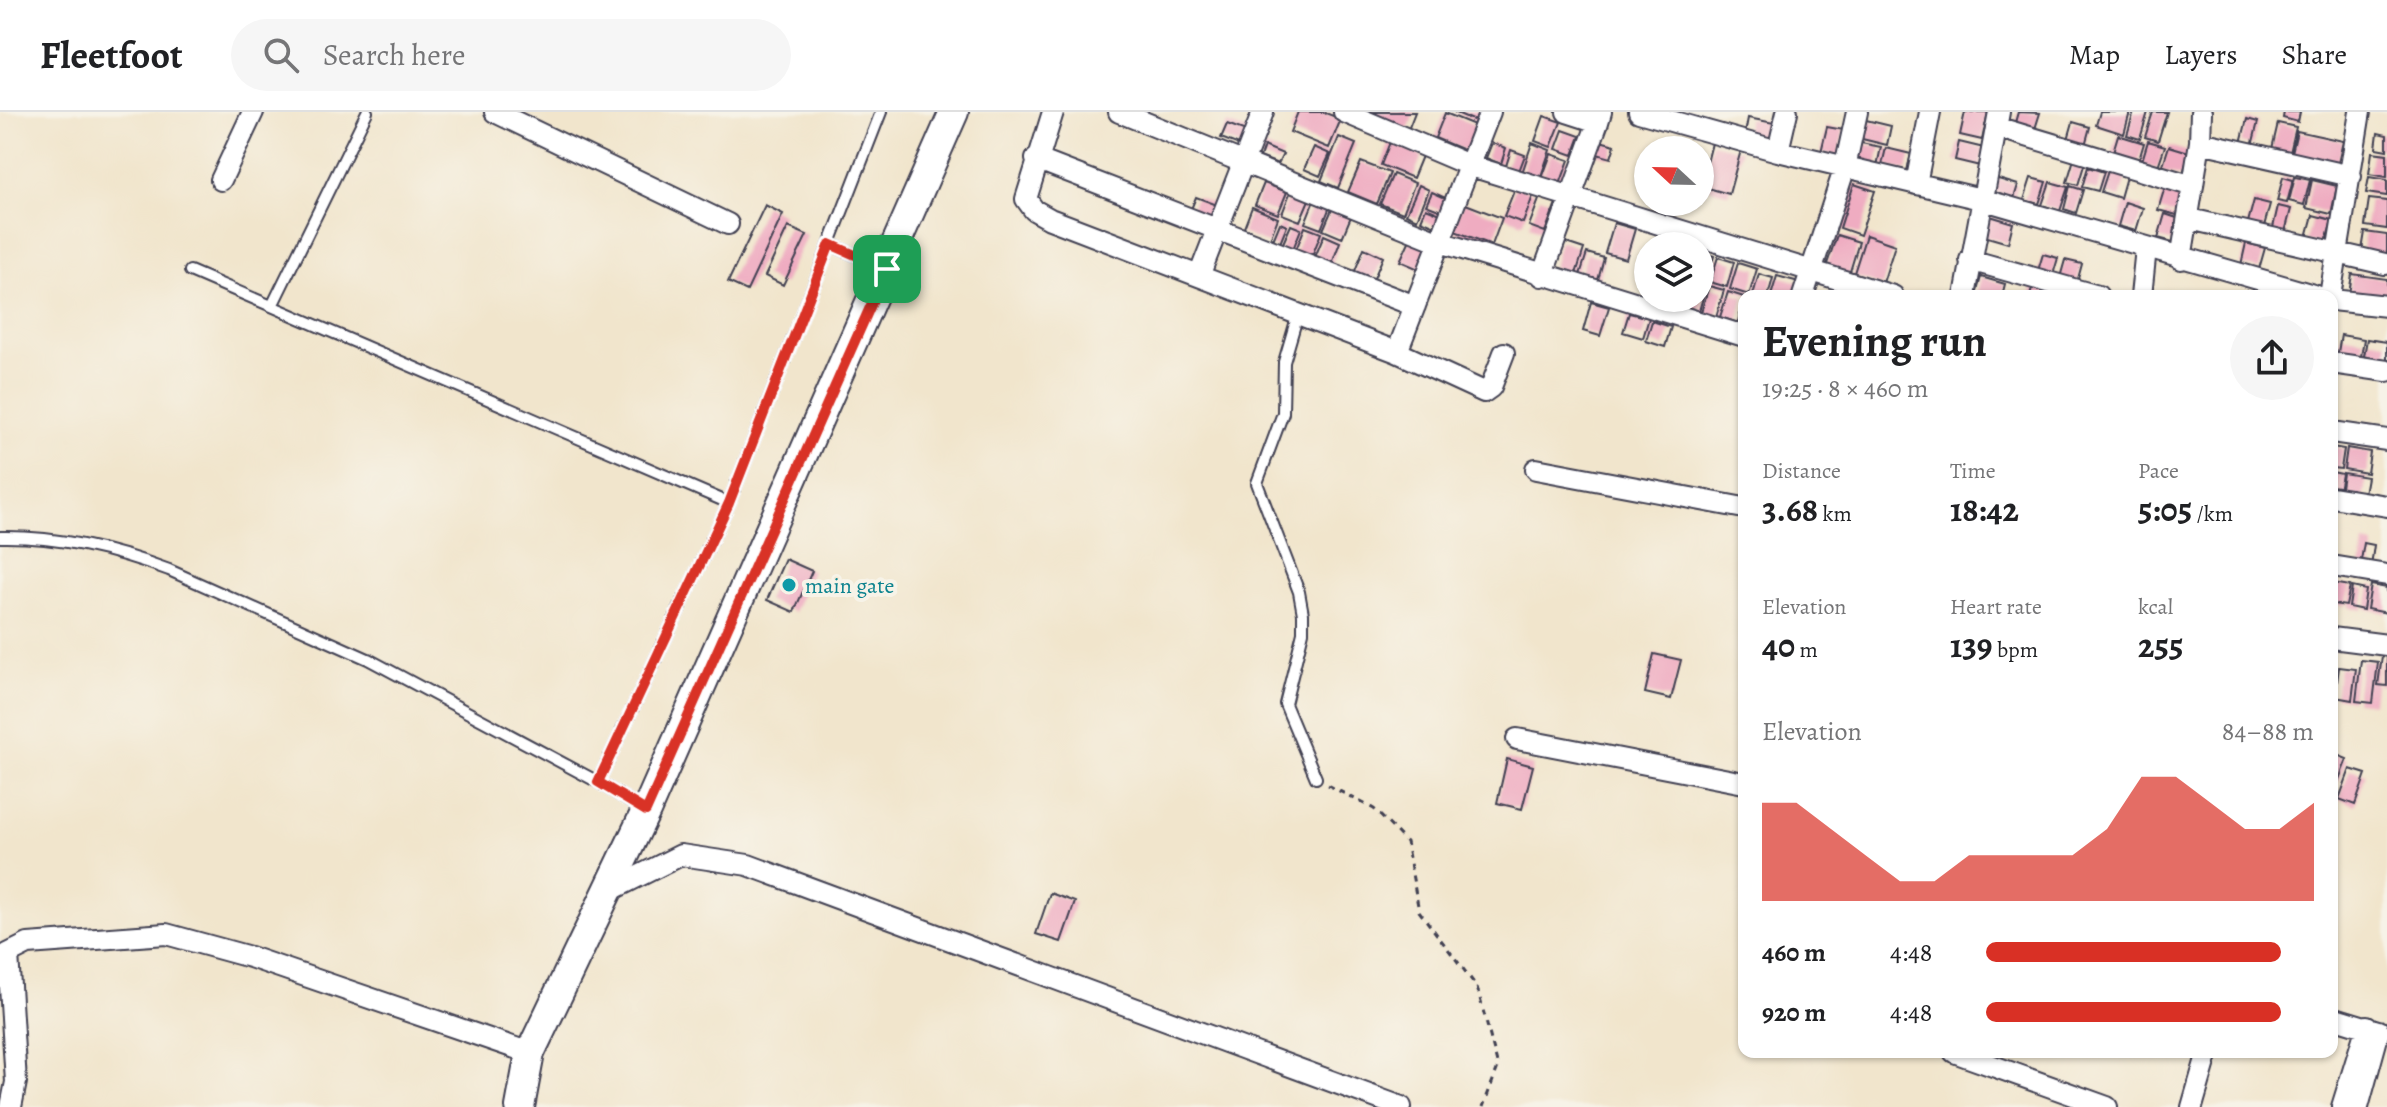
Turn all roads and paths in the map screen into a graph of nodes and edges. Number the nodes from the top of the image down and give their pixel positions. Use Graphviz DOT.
graph roads {
  1 [pos="253,112"];
  2 [pos="367,112"];
  3 [pos="495,112"];
  4 [pos="881,112"];
  5 [pos="954,112"];
  6 [pos="1053,112"];
  7 [pos="1119,112"];
  8 [pos="1263,112"];
  9 [pos="1344,112"];
  10 [pos="1490,112"];
  11 [pos="1567,112"];
  12 [pos="1787,112"];
  13 [pos="1857,112"];
  14 [pos="1930,112"];
  15 [pos="2201,112"];
  16 [pos="2360,112"];
  17 [pos="1644,113"];
  18 [pos="1600,117"];
  19 [pos="1997,119"];
  20 [pos="1713,122"];
  21 [pos="2200,142"];
  22 [pos="1778,151"];
  23 [pos="1036,159"];
  24 [pos="1245,160"];
  25 [pos="1471,166"];
  26 [pos="1845,167"];
  27 [pos="2351,176"];
  28 [pos="221,180"];
  29 [pos="1916,184"];
  30 [pos="2193,186"];
  31 [pos="1571,197"];
  32 [pos="1981,199"];
  33 [pos="2190,219"];
  34 [pos="728,224"];
  35 [pos="1218,228"];
  36 [pos="1440,242"];
  37 [pos="830,244"];
  38 [pos="2146,248"];
  39 [pos="2339,255"];
  40 [pos="2181,259"];
  41 [pos="1970,260"];
  42 [pos="2385,264"];
  43 [pos="887,269"];
  44 [pos="190,271"];
  45 [pos="1810,271"];
  46 [pos="1199,276"];
  47 [pos="1542,276"];
  48 [pos="1805,290"];
  49 [pos="1873,290"];
  50 [pos="1966,290"];
  51 [pos="2077,290"];
  52 [pos="2142,290"];
  53 [pos="2295,290"];
  54 [pos="2332,290"];
  55 [pos="2338,299"];
  56 [pos="272,306"];
  57 [pos="1415,306"];
  58 [pos="2387,306"];
  59 [pos="1298,314"];
  60 [pos="1738,334"];
  61 [pos="1397,352"];
  62 [pos="1504,353"];
  63 [pos="2338,364"];
  64 [pos="2387,371"];
  65 [pos="2338,433"];
  66 [pos="2387,440"];
  67 [pos="1536,469"];
  68 [pos="2338,498"];
  69 [pos="729,503"];
  70 [pos="2387,506"];
  71 [pos="1738,507"];
  72 [pos="0,537"];
  73 [pos="2338,567"];
  74 [pos="2387,575"];
  75 [pos="2338,639"];
  76 [pos="2387,645"];
  77 [pos="1517,739"];
  78 [pos="1316,778"];
  79 [pos="598,782"];
  80 [pos="1738,782"];
  81 [pos="646,811"];
  82 [pos="609,891"];
  83 [pos="4,958"];
  84 [pos="2338,1019"];
  85 [pos="2377,1030"];
  86 [pos="530,1053"];
  87 [pos="1971,1058"];
  88 [pos="2206,1058"];
  89 [pos="11,1107"];
  90 [pos="520,1107"];
  91 [pos="1401,1107"];
  92 [pos="1483,1107"];
  93 [pos="2107,1107"];
  94 [pos="2192,1107"];
  95 [pos="2342,1107"];
  96 [pos="2358,1107"];
  1 -- 28 [label="street"];
  2 -- 56 [label="lane"];
  3 -- 34 [label="street"];
  4 -- 37 [label="lane"];
  5 -- 43 [label="street"];
  6 -- 23 [label="street"];
  7 -- 24 [label="street"];
  8 -- 24 [label="street"];
  9 -- 25 [label="street"];
  10 -- 25 [label="street"];
  11 -- 18 [label="street"];
  12 -- 22 [label="street"];
  13 -- 26 [label="street"];
  14 -- 29 [label="street"];
  15 -- 21 [label="street"];
  16 -- 27 [label="street"];
  17 -- 20 [label="street"];
  18 -- 31 [label="street"];
  19 -- 30 [label="street"];
  19 -- 32 [label="street"];
  20 -- 22 [label="street"];
  21 -- 27 [label="street"];
  21 -- 30 [label="street"];
  22 -- 26 [label="street"];
  23 -- 35 [label="street"];
  23 -- 46 [label="street"];
  24 -- 35 [label="street"];
  24 -- 36 [label="street"];
  25 -- 31 [label="street"];
  25 -- 36 [label="street"];
  26 -- 29 [label="street"];
  26 -- 45 [label="street"];
  27 -- 39 [label="street"];
  29 -- 32 [label="street"];
  30 -- 33 [label="street"];
  31 -- 45 [label="street"];
  31 -- 47 [label="street"];
  32 -- 38 [label="street"];
  32 -- 41 [label="street"];
  33 -- 39 [label="street"];
  33 -- 40 [label="street"];
  35 -- 46 [label="street"];
  35 -- 57 [label="street"];
  36 -- 47 [label="street"];
  36 -- 57 [label="street"];
  37 -- 43 [label="lane"];
  37 -- 69 [label="lane"];
  38 -- 40 [label="street"];
  38 -- 52 [label="street"];
  39 -- 42 [label="street"];
  39 -- 54 [label="street"];
  40 -- 53 [label="street"];
  41 -- 50 [label="street"];
  41 -- 51 [label="street"];
  43 -- 81 [label="street"];
  44 -- 56 [label="lane"];
  45 -- 48 [label="street"];
  45 -- 49 [label="street"];
  46 -- 59 [label="street"];
  47 -- 60 [label="street"];
  55 -- 58 [label="street"];
  56 -- 69 [label="lane"];
  57 -- 61 [label="street"];
  59 -- 61 [label="street"];
  59 -- 78 [label="lane"];
  61 -- 62 [label="street"];
  63 -- 64 [label="street"];
  65 -- 66 [label="street"];
  67 -- 71 [label="street"];
  68 -- 70 [label="street"];
  69 -- 79 [label="lane"];
  72 -- 79 [label="lane"];
  73 -- 74 [label="street"];
  75 -- 76 [label="street"];
  77 -- 80 [label="street"];
  78 -- 92 [label="path"];
  79 -- 81 [label="lane"];
  81 -- 82 [label="street"];
  82 -- 86 [label="street"];
  82 -- 91 [label="street"];
  83 -- 86 [label="street"];
  83 -- 89 [label="street"];
  84 -- 85 [label="street"];
  85 -- 95 [label="street"];
  85 -- 96 [label="street"];
  86 -- 90 [label="street"];
  87 -- 93 [label="street"];
  88 -- 94 [label="street"];
}
